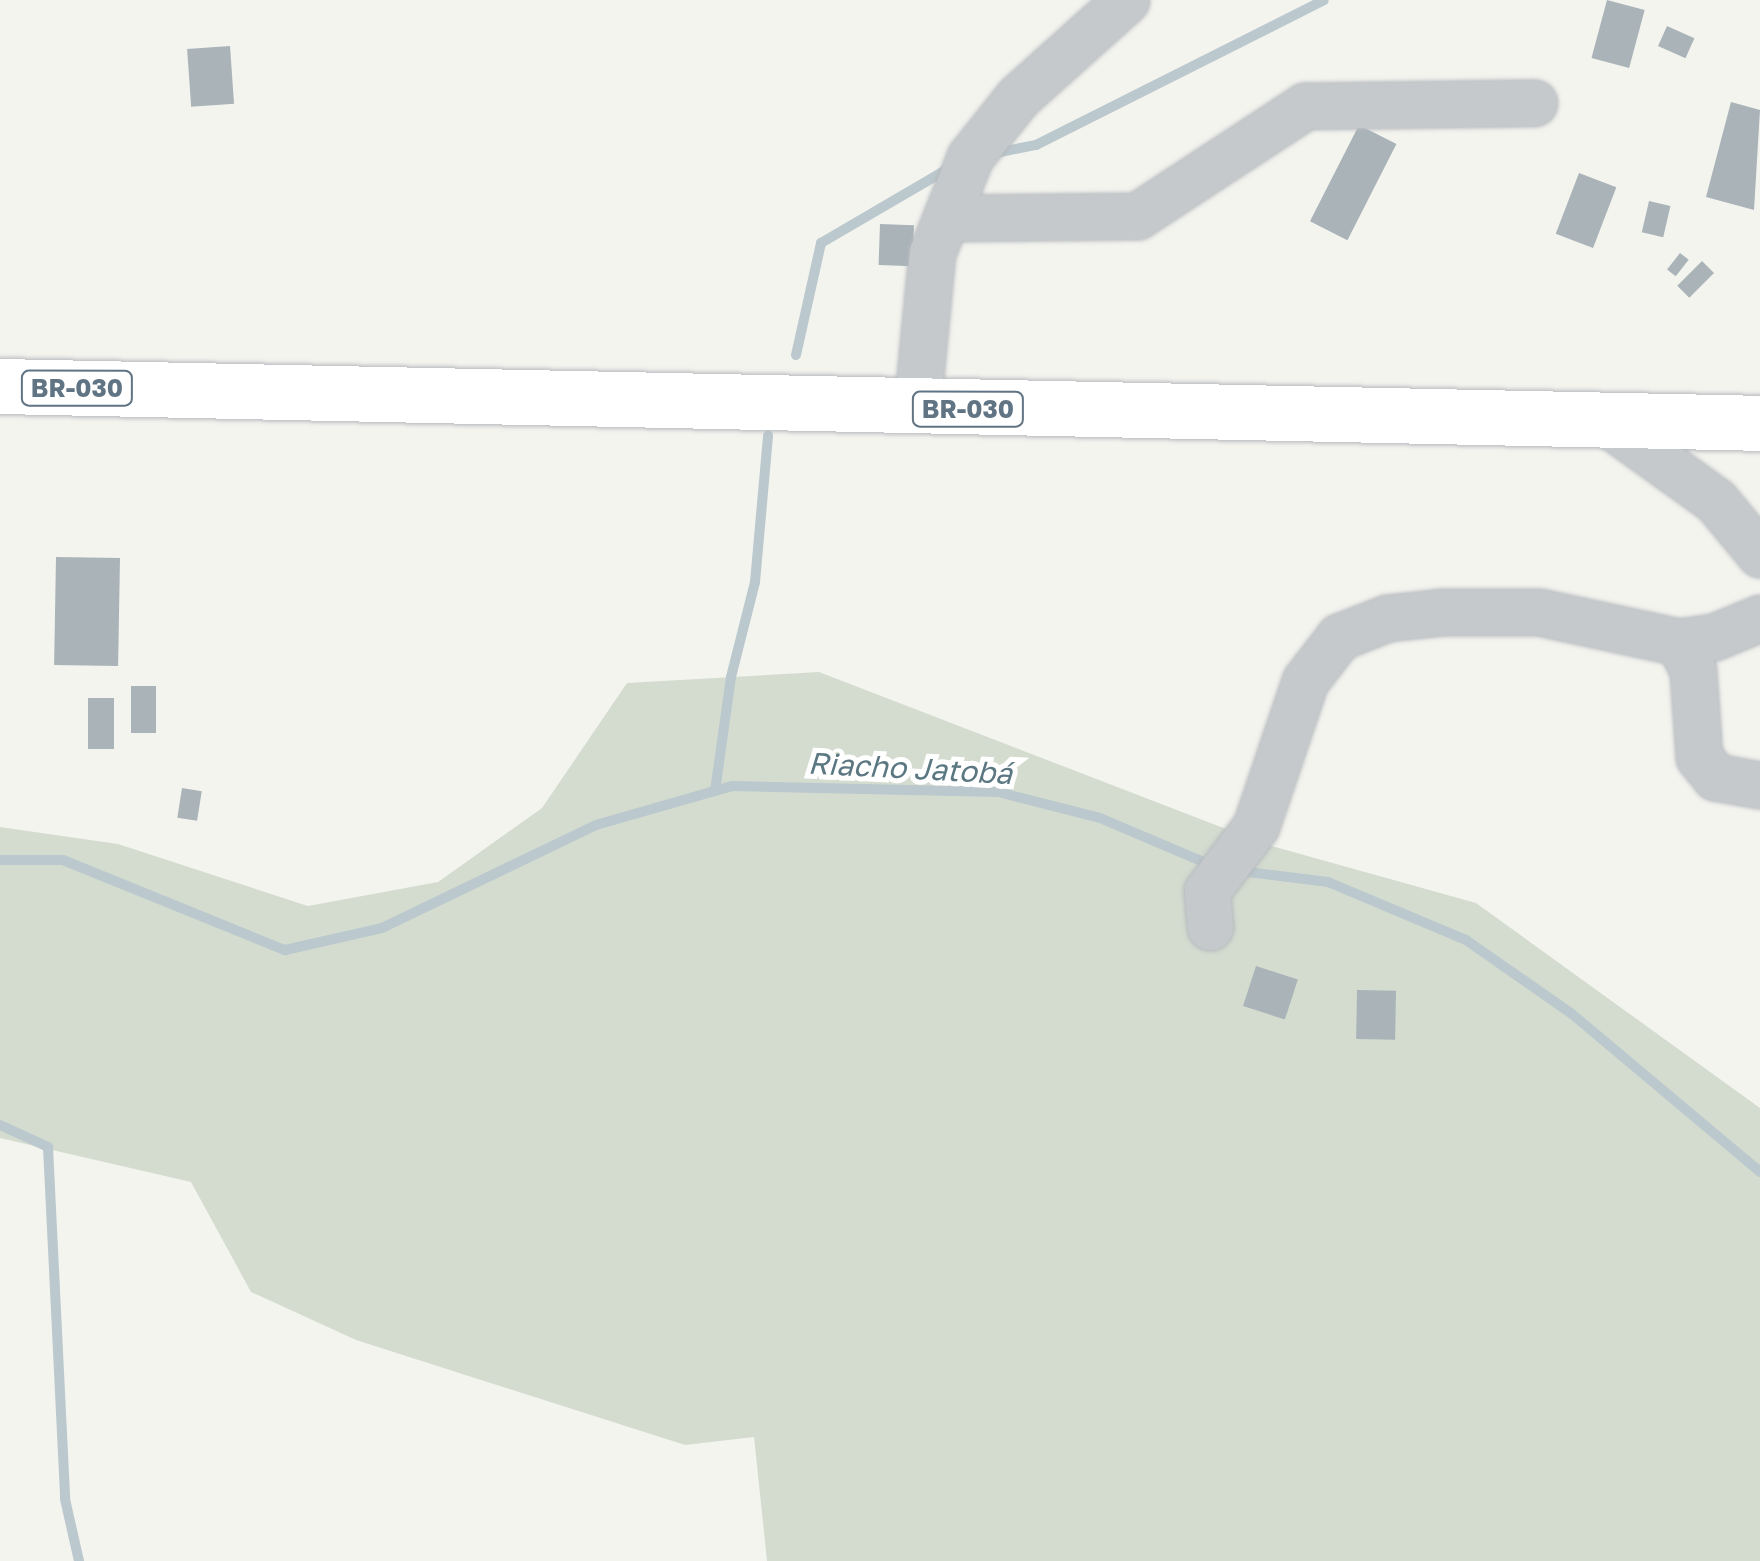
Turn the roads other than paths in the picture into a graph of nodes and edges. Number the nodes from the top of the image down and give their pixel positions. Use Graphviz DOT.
graph roads {
  1 [pos="1126,0"];
  2 [pos="1534,103"];
  3 [pos="948,218"];
  4 [pos="0,386"];
  5 [pos="918,408"];
  6 [pos="1602,419"];
  7 [pos="1760,423"];
  8 [pos="1760,554"];
  9 [pos="1760,618"];
  10 [pos="1679,642"];
  11 [pos="1760,785"];
  12 [pos="1210,926"];
  1 -- 3 [label="street"];
  2 -- 3 [label="street"];
  3 -- 5 [label="street"];
  4 -- 5 [label="main road, BR-030"];
  5 -- 6 [label="main road, BR-030"];
  6 -- 7 [label="main road, BR-030"];
  6 -- 8 [label="street"];
  9 -- 10 [label="street"];
  10 -- 11 [label="street"];
  10 -- 12 [label="street"];
}
